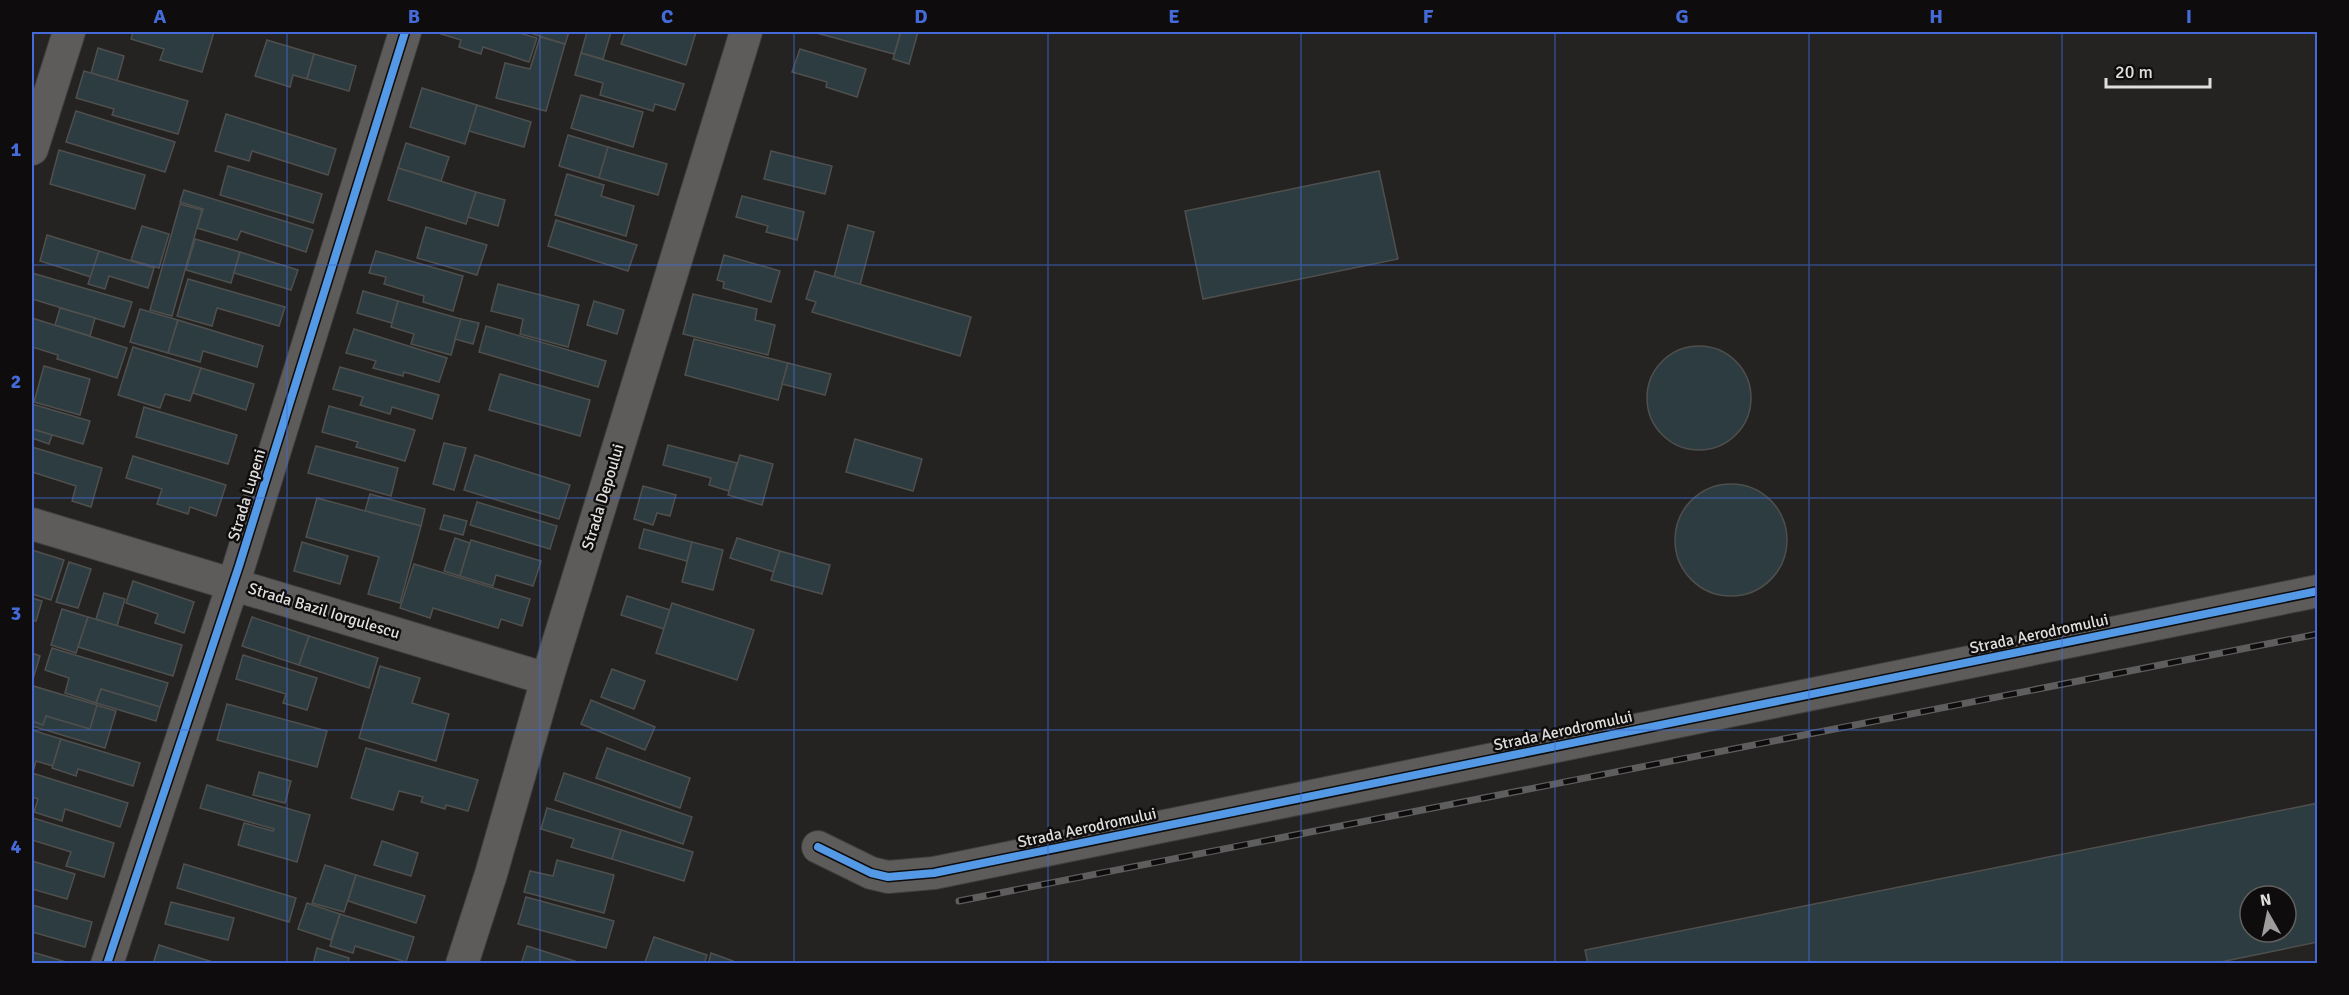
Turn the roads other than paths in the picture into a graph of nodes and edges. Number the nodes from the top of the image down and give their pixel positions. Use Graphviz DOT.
graph roads {
  1 [pos="69,32"];
  2 [pos="405,32"];
  3 [pos="746,32"];
  4 [pos="32,149"];
  5 [pos="32,524"];
  6 [pos="233,584"];
  7 [pos="2318,591"];
  8 [pos="547,679"];
  9 [pos="818,847"];
  10 [pos="107,963"];
  11 [pos="462,963"];
  1 -- 4 [label="street"];
  2 -- 6 [label="street, Strada Lupeni"];
  3 -- 8 [label="street, Strada Depoului"];
  5 -- 6 [label="street, Strada Bazil Iorgulescu"];
  6 -- 8 [label="street, Strada Bazil Iorgulescu"];
  6 -- 10 [label="street, Strada Lupeni"];
  7 -- 9 [label="street, Strada Aerodromului"];
  8 -- 11 [label="street, Strada Depoului"];
}
